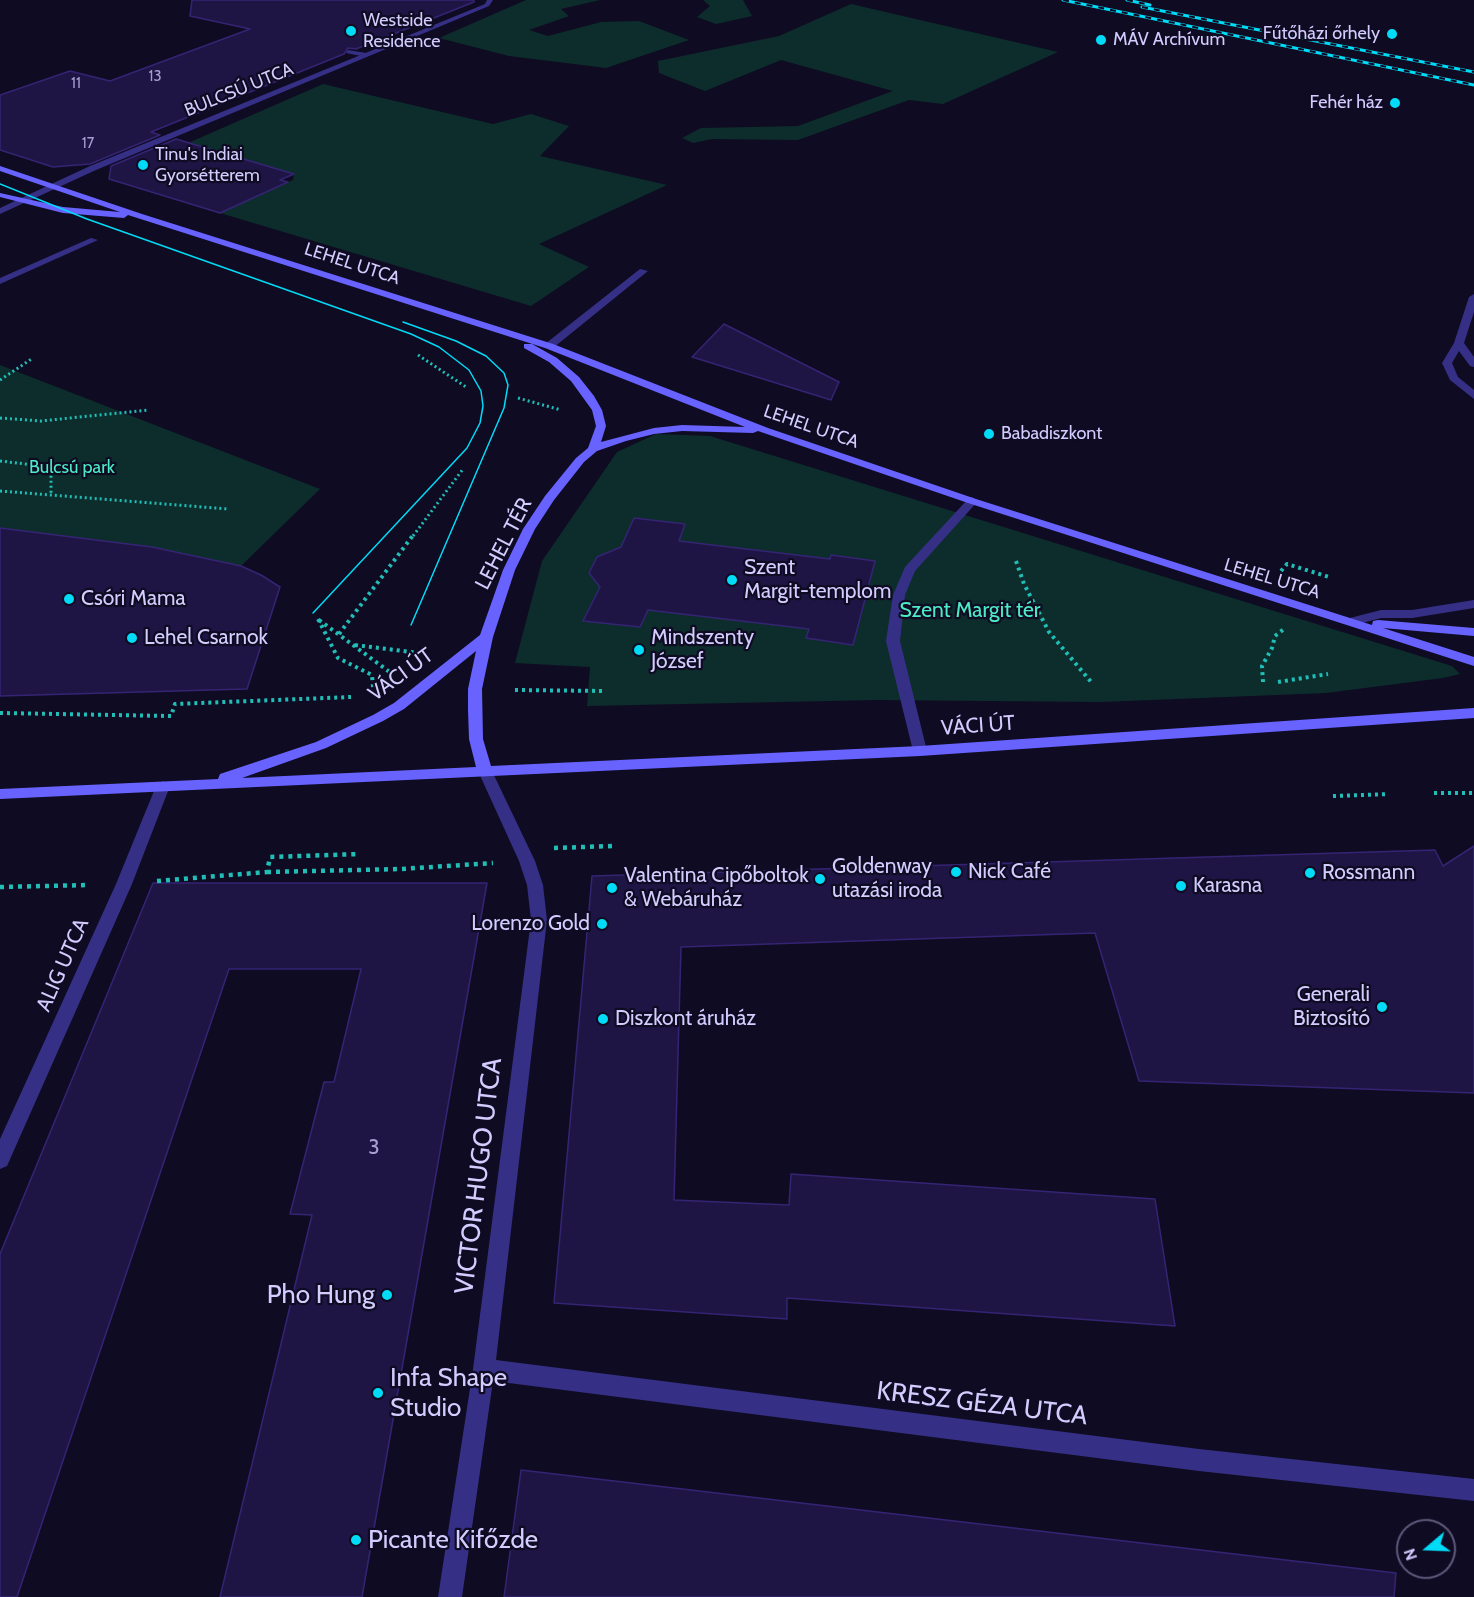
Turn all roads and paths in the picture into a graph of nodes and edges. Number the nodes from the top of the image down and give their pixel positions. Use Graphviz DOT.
graph roads {
  1 [pos="490,1"];
  2 [pos="348,52"];
  3 [pos="366,56"];
  4 [pos="0,168"];
  5 [pos="55,186"];
  6 [pos="0,195"];
  7 [pos="22,201"];
  8 [pos="0,211"];
  9 [pos="139,216"];
  10 [pos="94,240"];
  11 [pos="643,271"];
  12 [pos="0,281"];
  13 [pos="1474,297"];
  14 [pos="502,330"];
  15 [pos="1459,343"];
  16 [pos="549,346"];
  17 [pos="418,355"];
  18 [pos="33,358"];
  19 [pos="1474,364"];
  20 [pos="0,380"];
  21 [pos="466,387"];
  22 [pos="1474,396"];
  23 [pos="518,398"];
  24 [pos="149,410"];
  25 [pos="562,410"];
  26 [pos="0,418"];
  27 [pos="764,430"];
  28 [pos="593,449"];
  29 [pos="0,461"];
  30 [pos="463,469"];
  31 [pos="0,490"];
  32 [pos="51,493"];
  33 [pos="972,501"];
  34 [pos="228,509"];
  35 [pos="1016,561"];
  36 [pos="1287,564"];
  37 [pos="1329,577"];
  38 [pos="1474,604"];
  39 [pos="1304,607"];
  40 [pos="1351,622"];
  41 [pos="1474,632"];
  42 [pos="339,634"];
  43 [pos="486,637"];
  44 [pos="354,645"];
  45 [pos="425,653"];
  46 [pos="1474,662"];
  47 [pos="391,673"];
  48 [pos="1328,674"];
  49 [pos="1263,682"];
  50 [pos="1278,682"];
  51 [pos="1092,683"];
  52 [pos="515,690"];
  53 [pos="370,691"];
  54 [pos="604,691"];
  55 [pos="356,697"];
  56 [pos="1474,713"];
  57 [pos="0,714"];
  58 [pos="920,751"];
  59 [pos="485,771"];
  60 [pos="207,784"];
  61 [pos="163,786"];
  62 [pos="1434,793"];
  63 [pos="1472,793"];
  64 [pos="0,794"];
  65 [pos="1389,794"];
  66 [pos="1333,796"];
  67 [pos="612,846"];
  68 [pos="544,848"];
  69 [pos="360,854"];
  70 [pos="527,861"];
  71 [pos="267,872"];
  72 [pos="124,884"];
  73 [pos="0,887"];
  74 [pos="0,1160"];
  75 [pos="484,1369"];
  76 [pos="1474,1490"];
  77 [pos="450,1597"];
  1 -- 3 [label="street, BULCSÚ UTCA"];
  2 -- 3 [label="street"];
  3 -- 5 [label="street, BULCSÚ UTCA"];
  4 -- 5 [label="main road, LEHEL UTCA"];
  5 -- 7 [label="street, BULCSÚ UTCA"];
  5 -- 9 [label="main road, LEHEL UTCA"];
  6 -- 7 [label="main road, LEHEL UTCA"];
  7 -- 8 [label="street, BULCSÚ UTCA"];
  7 -- 9 [label="main road, LEHEL UTCA"];
  9 -- 14 [label="main road, LEHEL UTCA"];
  10 -- 12 [label="street"];
  11 -- 16 [label="street"];
  13 -- 15 [label="street"];
  14 -- 16 [label="main road, LEHEL UTCA"];
  14 -- 28 [label="main road"];
  15 -- 19 [label="street"];
  15 -- 22 [label="street"];
  16 -- 27 [label="main road, LEHEL UTCA"];
  17 -- 21 [label="path"];
  18 -- 20 [label="path"];
  23 -- 25 [label="path"];
  24 -- 26 [label="path"];
  27 -- 28 [label="main road, LEHEL TÉR"];
  27 -- 33 [label="main road, LEHEL UTCA"];
  28 -- 43 [label="main road, LEHEL TÉR"];
  29 -- 32 [label="path"];
  30 -- 42 [label="path"];
  31 -- 32 [label="path"];
  32 -- 34 [label="path"];
  33 -- 39 [label="main road, LEHEL UTCA"];
  33 -- 58 [label="street"];
  35 -- 51 [label="path"];
  36 -- 37 [label="path"];
  38 -- 40 [label="street"];
  39 -- 40 [label="main road, LEHEL UTCA"];
  39 -- 49 [label="path"];
  40 -- 41 [label="main road"];
  40 -- 46 [label="main road, LEHEL UTCA"];
  42 -- 44 [label="path"];
  42 -- 53 [label="path"];
  43 -- 59 [label="main road"];
  43 -- 60 [label="main road, VÁCI ÚT"];
  44 -- 45 [label="path"];
  44 -- 47 [label="path"];
  48 -- 50 [label="path"];
  52 -- 54 [label="path"];
  55 -- 57 [label="path"];
  56 -- 58 [label="main road, VÁCI ÚT"];
  58 -- 59 [label="main road, VÁCI ÚT"];
  59 -- 60 [label="main road, VÁCI ÚT"];
  59 -- 70 [label="street, VICTOR HUGO UTCA"];
  60 -- 61 [label="main road, VÁCI ÚT"];
  61 -- 64 [label="main road, VÁCI ÚT"];
  61 -- 72 [label="street, ALIG UTCA"];
  62 -- 63 [label="path"];
  65 -- 66 [label="path"];
  67 -- 68 [label="path"];
  69 -- 71 [label="path"];
  70 -- 71 [label="path"];
  70 -- 75 [label="street, VICTOR HUGO UTCA"];
  71 -- 72 [label="path"];
  72 -- 73 [label="path"];
  72 -- 74 [label="street, ALIG UTCA"];
  75 -- 76 [label="street, KRESZ GÉZA UTCA"];
  75 -- 77 [label="street, VICTOR HUGO UTCA"];
}
